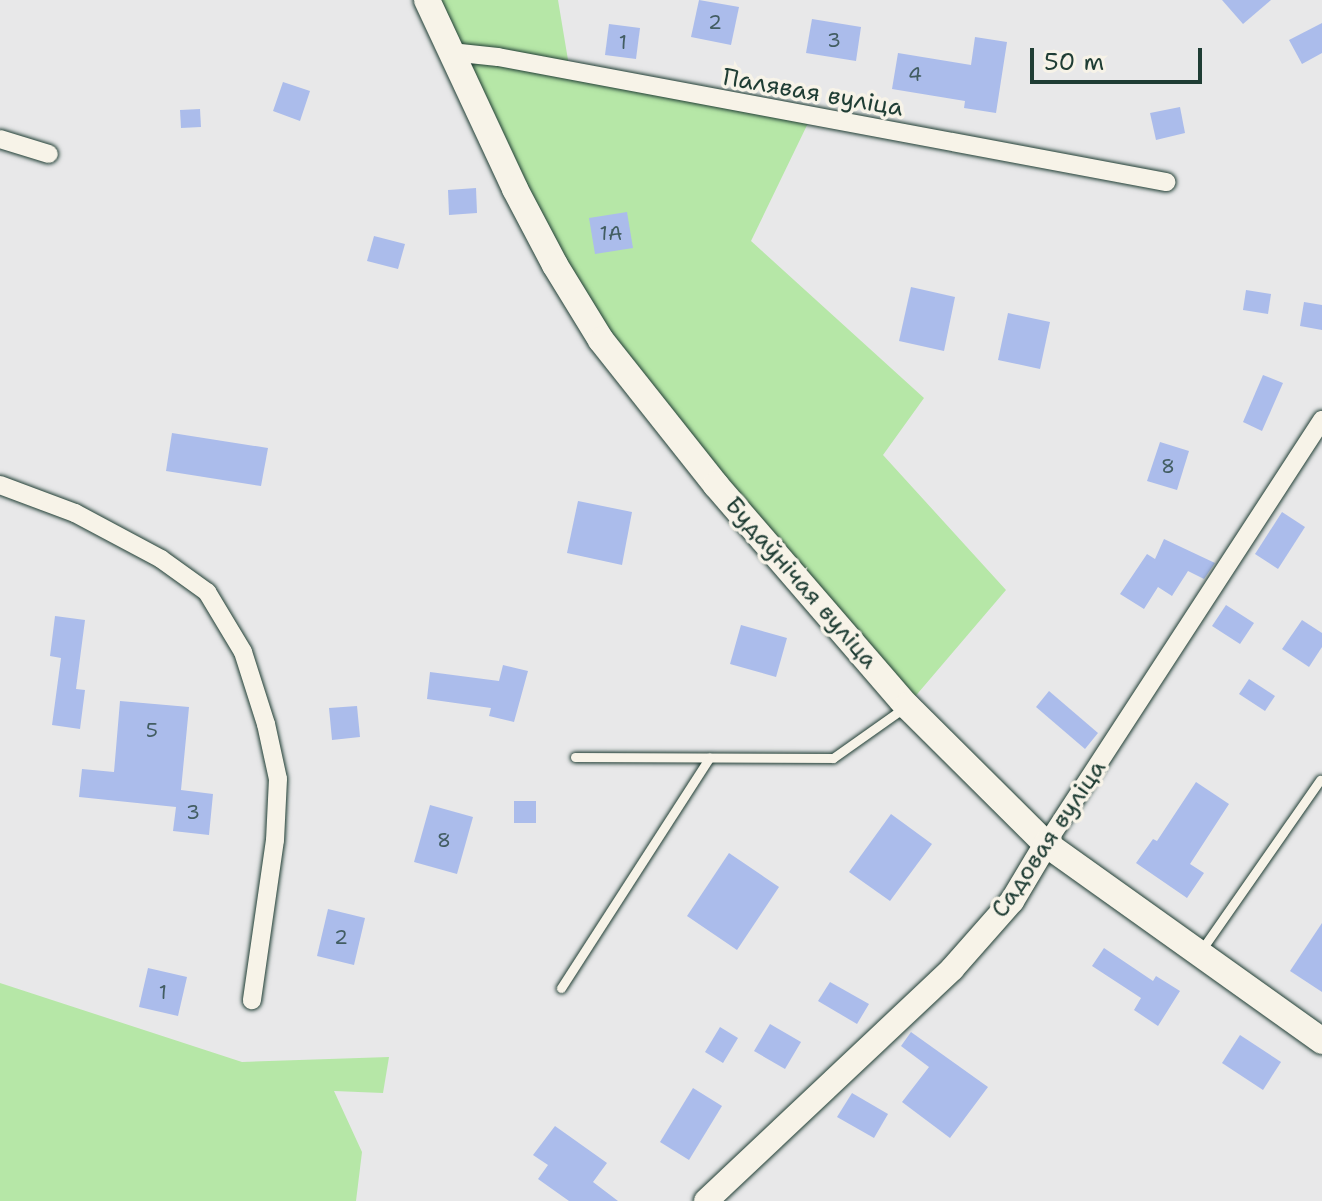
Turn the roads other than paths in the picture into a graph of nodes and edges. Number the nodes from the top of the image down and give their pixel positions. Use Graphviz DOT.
graph roads {
  1 [pos="427,0"];
  2 [pos="451,52"];
  3 [pos="0,139"];
  4 [pos="49,154"];
  5 [pos="1166,182"];
  6 [pos="1322,420"];
  7 [pos="0,485"];
  8 [pos="907,706"];
  9 [pos="575,757"];
  10 [pos="709,758"];
  11 [pos="1320,780"];
  12 [pos="1046,844"];
  13 [pos="1198,955"];
  14 [pos="561,988"];
  15 [pos="252,1000"];
  16 [pos="1322,1041"];
  17 [pos="706,1201"];
  1 -- 2 [label="main road, Будаўнічая вуліца"];
  2 -- 5 [label="street, Палявая вуліца"];
  2 -- 8 [label="main road, Будаўнічая вуліца"];
  3 -- 4 [label="street"];
  6 -- 12 [label="street, Садовая вуліца"];
  7 -- 15 [label="street"];
  8 -- 10 [label="lane"];
  8 -- 12 [label="main road, Будаўнічая вуліца"];
  9 -- 10 [label="lane"];
  10 -- 14 [label="lane"];
  11 -- 13 [label="lane"];
  12 -- 13 [label="main road, Будаўнічая вуліца"];
  12 -- 17 [label="street, Садовая вуліца"];
  13 -- 16 [label="main road, Будаўнічая вуліца"];
}
